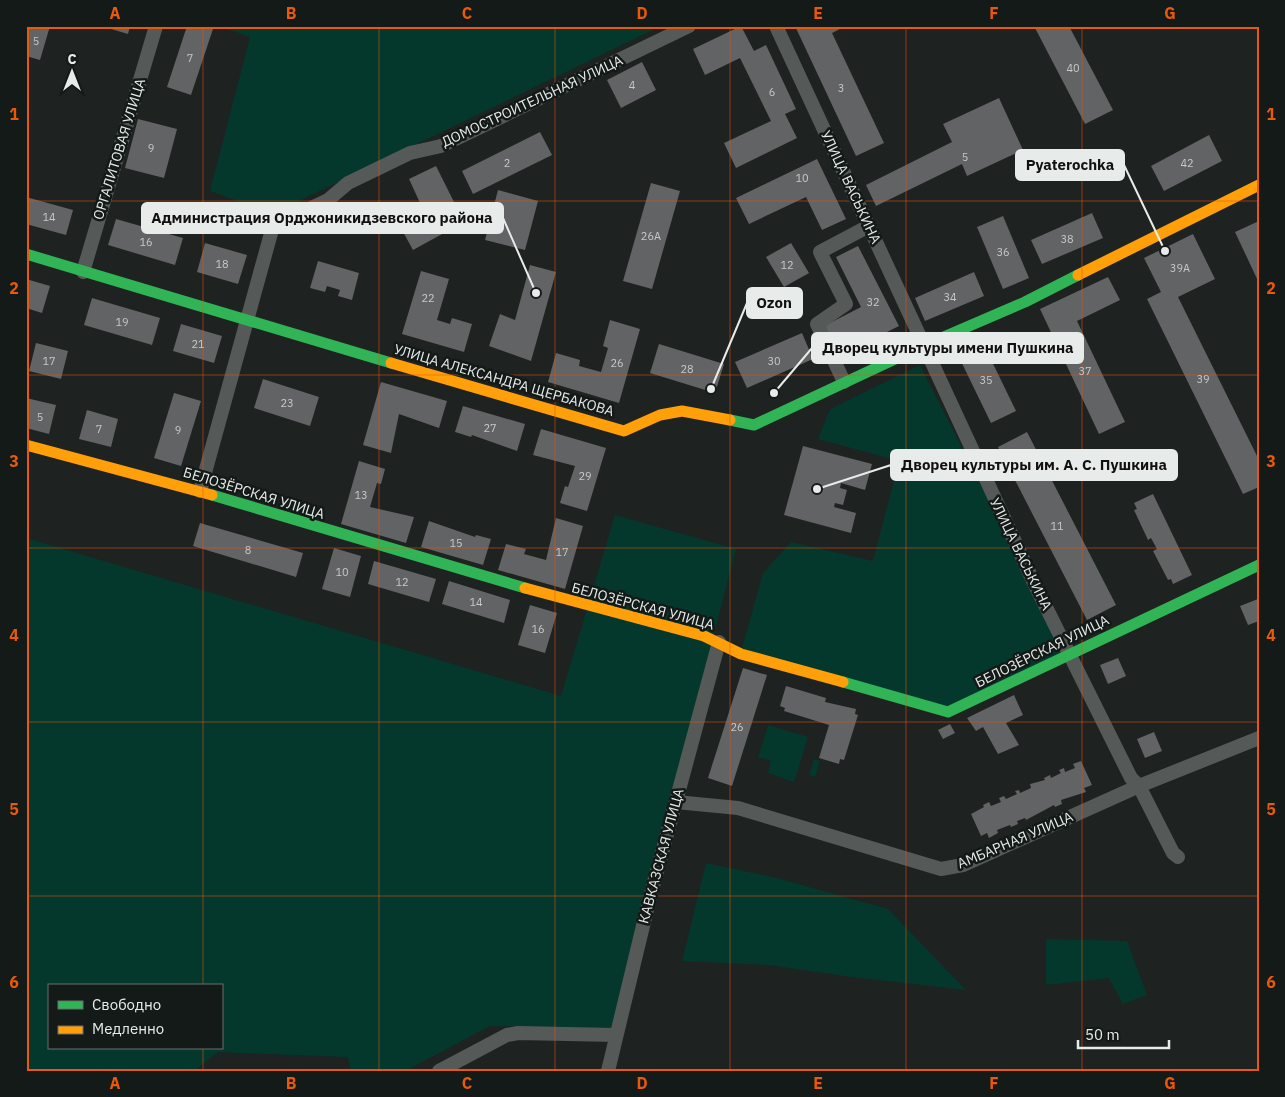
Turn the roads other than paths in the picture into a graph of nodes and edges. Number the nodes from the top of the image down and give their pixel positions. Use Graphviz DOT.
graph roads {
  1 [pos="156,26"];
  2 [pos="689,26"];
  3 [pos="776,26"];
  4 [pos="1259,185"];
  5 [pos="869,226"];
  6 [pos="26,254"];
  7 [pos="83,272"];
  8 [pos="247,322"];
  9 [pos="925,345"];
  10 [pos="844,382"];
  11 [pos="26,445"];
  12 [pos="200,492"];
  13 [pos="1259,565"];
  14 [pos="718,642"];
  15 [pos="1070,654"];
  16 [pos="1259,738"];
  17 [pos="1139,786"];
  18 [pos="676,802"];
  19 [pos="1178,857"];
  20 [pos="616,1035"];
  21 [pos="439,1071"];
  22 [pos="608,1071"];
  1 -- 7 [label="street, ОРГАЛИТОВАЯ УЛИЦА"];
  2 -- 8 [label="street, ДОМОСТРОИТЕЛЬНАЯ УЛИЦА"];
  3 -- 5 [label="street, УЛИЦА ВАСЬКИНА"];
  4 -- 9 [label="street, УЛИЦА АЛЕКСАНДРА ЩЕРБАКОВА"];
  5 -- 9 [label="street, УЛИЦА ВАСЬКИНА"];
  5 -- 10 [label="street"];
  6 -- 7 [label="street, УЛИЦА АЛЕКСАНДРА ЩЕРБАКОВА"];
  7 -- 8 [label="street, УЛИЦА АЛЕКСАНДРА ЩЕРБАКОВА"];
  8 -- 10 [label="street, УЛИЦА АЛЕКСАНДРА ЩЕРБАКОВА"];
  8 -- 12 [label="street, ДОМОСТРОИТЕЛЬНАЯ УЛИЦА"];
  9 -- 10 [label="street, УЛИЦА АЛЕКСАНДРА ЩЕРБАКОВА"];
  9 -- 15 [label="street, УЛИЦА ВАСЬКИНА"];
  11 -- 12 [label="street, БЕЛОЗЁРСКАЯ УЛИЦА"];
  12 -- 14 [label="street, БЕЛОЗЁРСКАЯ УЛИЦА"];
  13 -- 15 [label="street, БЕЛОЗЁРСКАЯ УЛИЦА"];
  14 -- 15 [label="street, БЕЛОЗЁРСКАЯ УЛИЦА"];
  14 -- 18 [label="street, КАВКАЗСКАЯ УЛИЦА"];
  15 -- 17 [label="street, УЛИЦА ВАСЬКИНА"];
  16 -- 17 [label="street, АМБАРНАЯ УЛИЦА"];
  17 -- 18 [label="street, АМБАРНАЯ УЛИЦА"];
  17 -- 19 [label="street, УЛИЦА ВАСЬКИНА"];
  18 -- 20 [label="street, КАВКАЗСКАЯ УЛИЦА"];
  20 -- 21 [label="street"];
  20 -- 22 [label="street, КАВКАЗСКАЯ УЛИЦА"];
}
